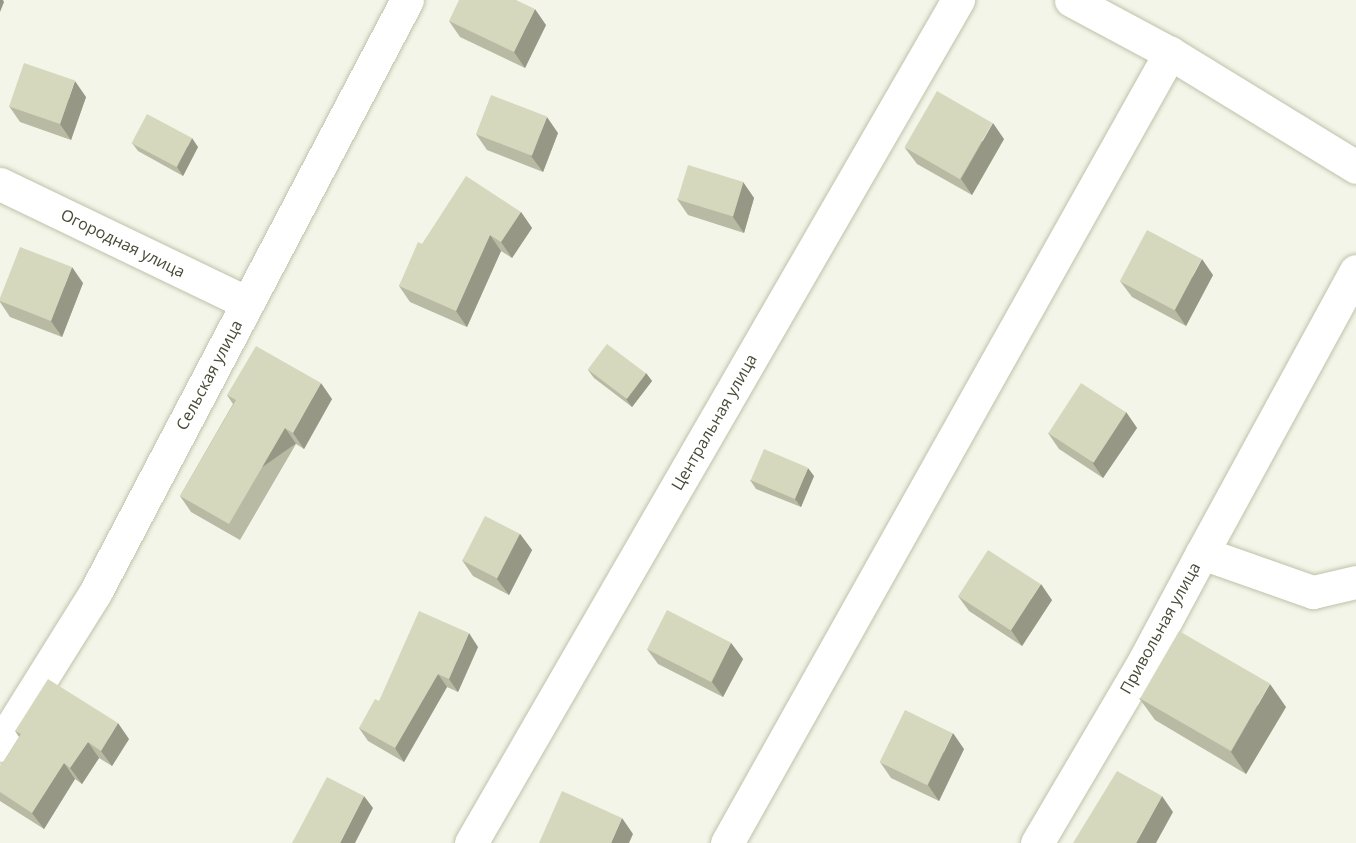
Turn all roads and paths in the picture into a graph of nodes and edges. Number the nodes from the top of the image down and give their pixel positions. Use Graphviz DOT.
graph roads {
  1 [pos="406,0"];
  2 [pos="958,0"];
  3 [pos="1071,0"];
  4 [pos="1170,53"];
  5 [pos="1356,167"];
  6 [pos="0,184"];
  7 [pos="1356,271"];
  8 [pos="247,303"];
  9 [pos="1202,553"];
  10 [pos="1356,582"];
  11 [pos="0,744"];
  12 [pos="471,843"];
  13 [pos="727,843"];
  14 [pos="1037,843"];
  1 -- 8 [label="street, Сельская улица"];
  2 -- 12 [label="street, Центральная улица"];
  3 -- 4 [label="street"];
  4 -- 5 [label="street"];
  4 -- 13 [label="street"];
  6 -- 8 [label="street, Огородная улица"];
  7 -- 9 [label="street"];
  8 -- 11 [label="street, Сельская улица"];
  9 -- 10 [label="street, Привольная улица"];
  9 -- 14 [label="street, Привольная улица"];
}
